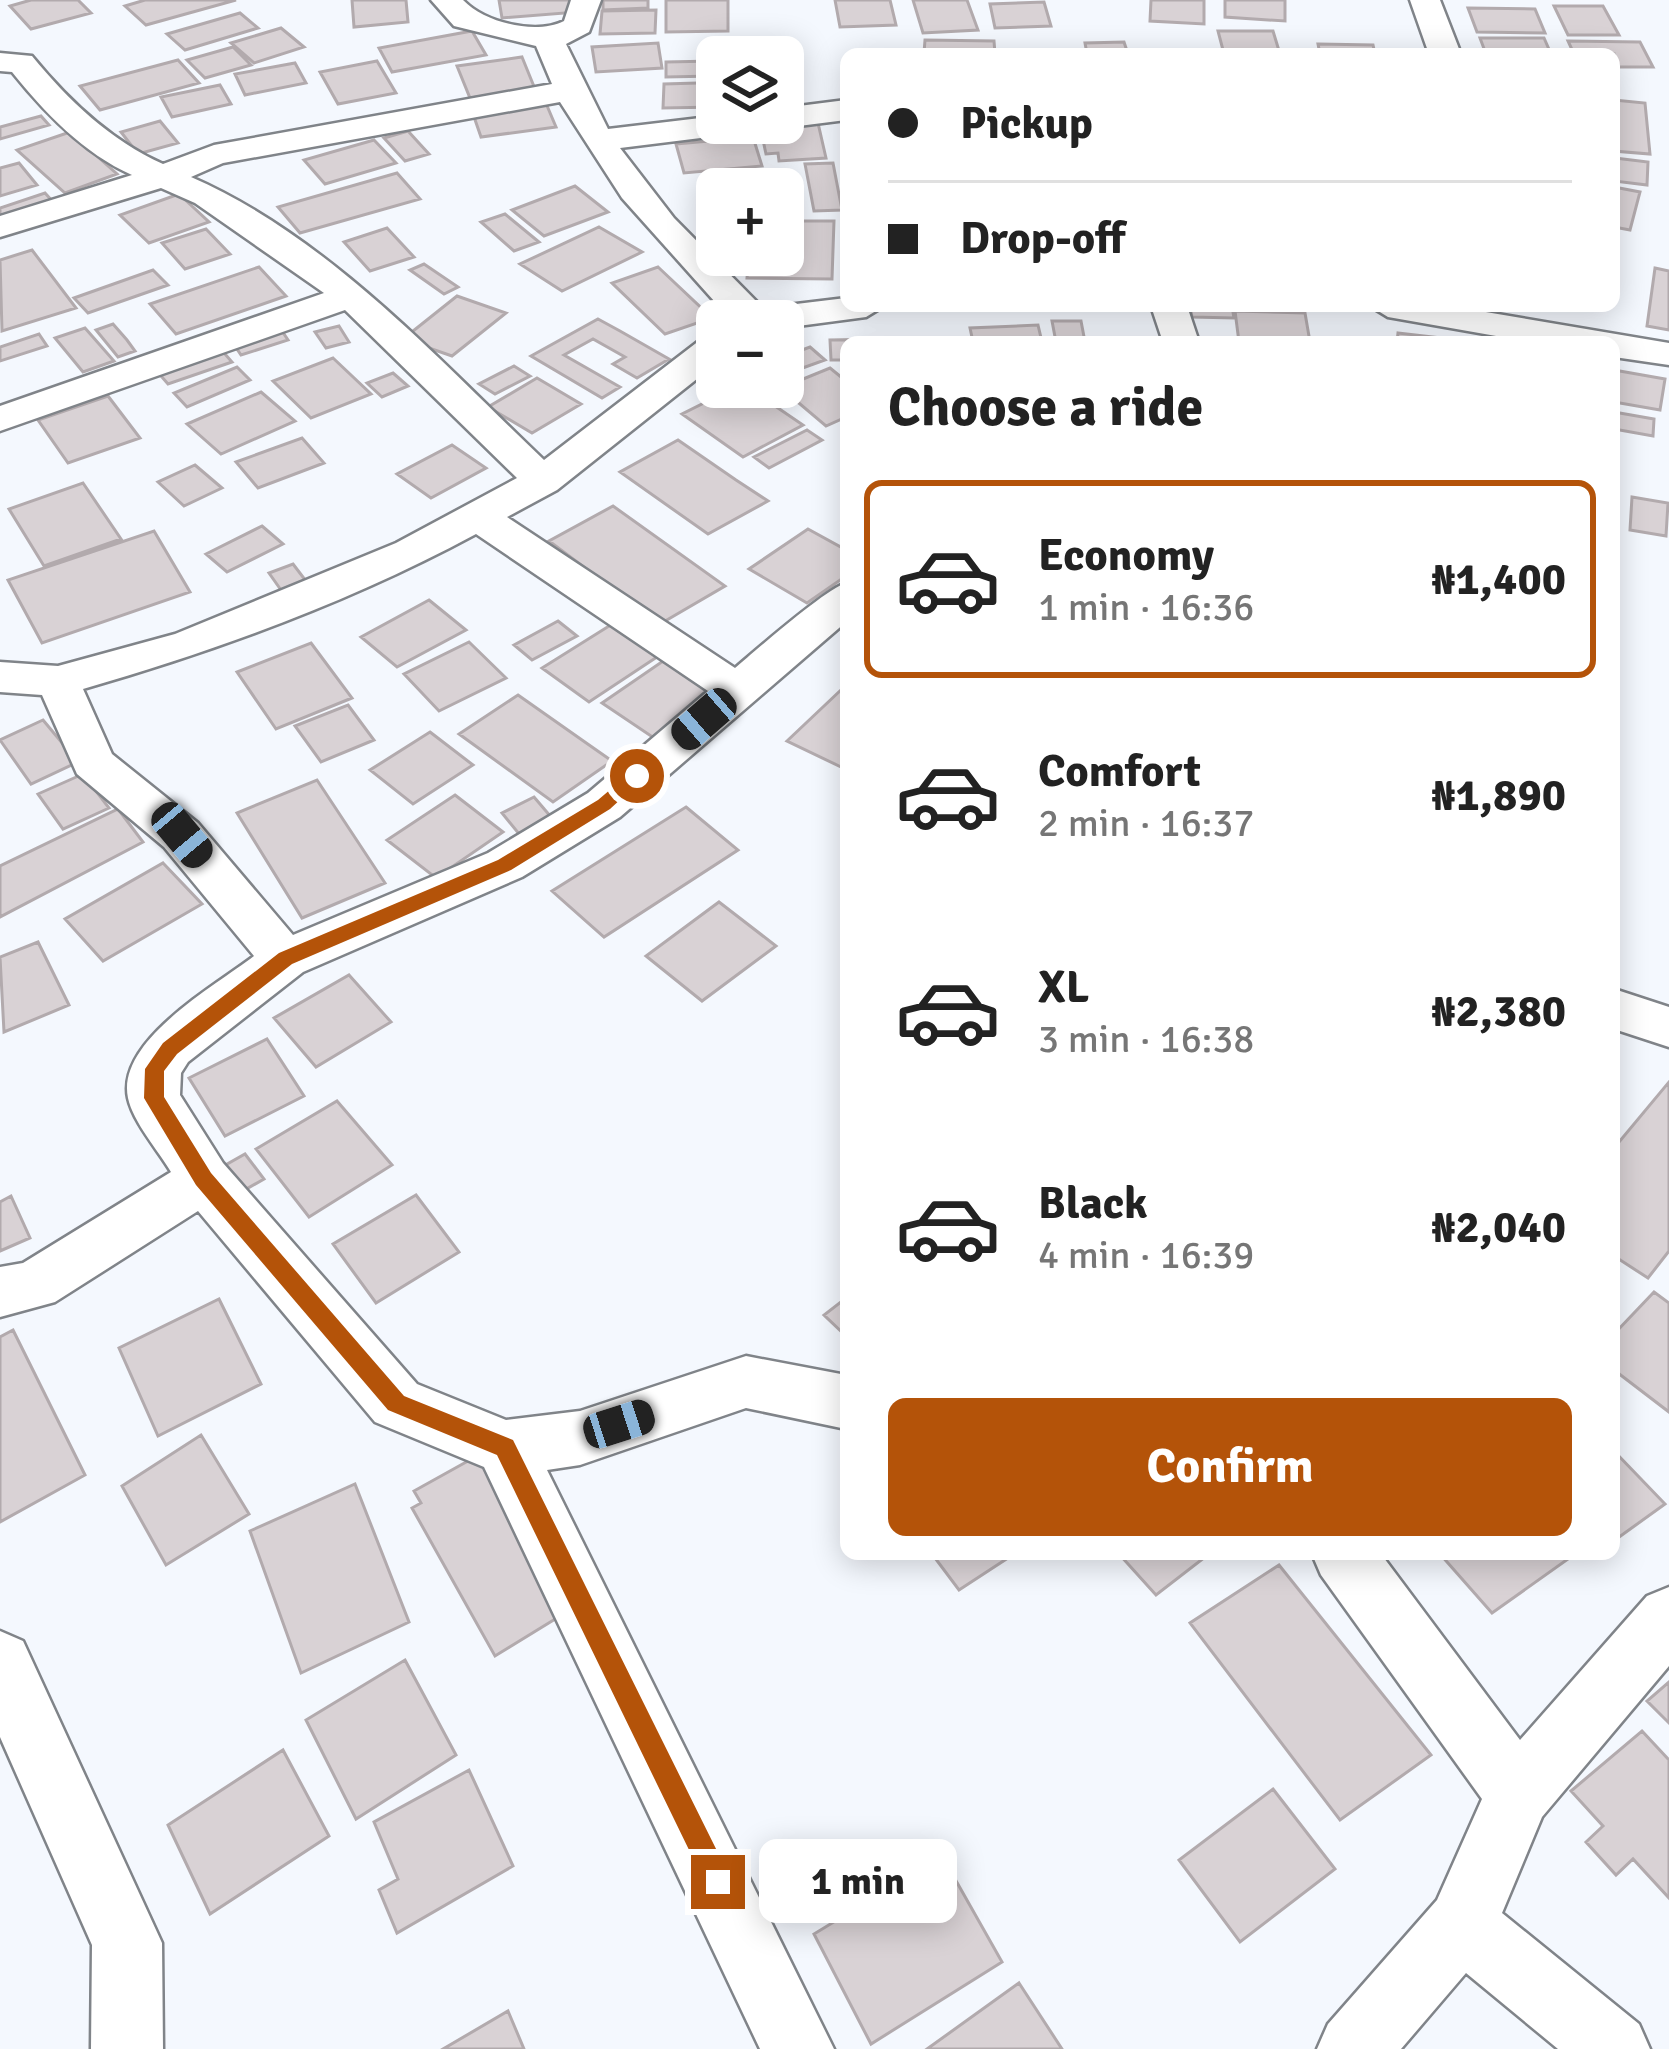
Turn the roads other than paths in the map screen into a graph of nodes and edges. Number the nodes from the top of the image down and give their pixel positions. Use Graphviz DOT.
graph roads {
  1 [pos="446,0"];
  2 [pos="586,0"];
  3 [pos="1425,0"];
  4 [pos="549,40"];
  5 [pos="1443,48"];
  6 [pos="0,62"];
  7 [pos="566,91"];
  8 [pos="840,111"];
  9 [pos="804,115"];
  10 [pos="696,128"];
  11 [pos="601,140"];
  12 [pos="163,177"];
  13 [pos="0,227"];
  14 [pos="351,296"];
  15 [pos="732,300"];
  16 [pos="840,309"];
  17 [pos="1422,312"];
  18 [pos="804,314"];
  19 [pos="1559,336"];
  20 [pos="1620,347"];
  21 [pos="1669,354"];
  22 [pos="696,361"];
  23 [pos="8,408"];
  24 [pos="543,481"];
  25 [pos="478,516"];
  26 [pos="840,613"];
  27 [pos="828,644"];
  28 [pos="0,677"];
  29 [pos="58,680"];
  30 [pos="737,690"];
  31 [pos="285,958"];
  32 [pos="1620,1011"];
  33 [pos="1668,1025"];
  34 [pos="204,1179"];
  35 [pos="0,1292"];
  36 [pos="840,1401"];
  37 [pos="505,1448"];
  38 [pos="1347,1560"];
  39 [pos="1669,1618"];
  40 [pos="0,1663"];
  41 [pos="1518,1793"];
  42 [pos="1462,1925"];
  43 [pos="127,2049"];
  44 [pos="798,2049"];
  45 [pos="1354,2049"];
  46 [pos="1614,2049"];
  1 -- 4 [label="street"];
  2 -- 4 [label="street"];
  3 -- 5 [label="street"];
  4 -- 7 [label="street"];
  6 -- 12 [label="street"];
  7 -- 11 [label="street"];
  7 -- 12 [label="street"];
  8 -- 9 [label="street"];
  10 -- 11 [label="street"];
  11 -- 15 [label="street"];
  12 -- 13 [label="street"];
  12 -- 14 [label="street"];
  14 -- 23 [label="street"];
  14 -- 24 [label="street"];
  16 -- 18 [label="street"];
  17 -- 19 [label="street"];
  20 -- 21 [label="street"];
  22 -- 24 [label="street"];
  24 -- 25 [label="street"];
  25 -- 29 [label="street"];
  25 -- 30 [label="street"];
  26 -- 27 [label="street"];
  27 -- 30 [label="street"];
  28 -- 29 [label="street"];
  29 -- 31 [label="street"];
  30 -- 31 [label="street"];
  31 -- 34 [label="street"];
  32 -- 33 [label="street"];
  34 -- 35 [label="street"];
  34 -- 37 [label="street"];
  36 -- 37 [label="street"];
  37 -- 44 [label="street"];
  38 -- 41 [label="street"];
  39 -- 41 [label="street"];
  40 -- 43 [label="street"];
  41 -- 42 [label="street"];
  42 -- 45 [label="street"];
  42 -- 46 [label="street"];
}
